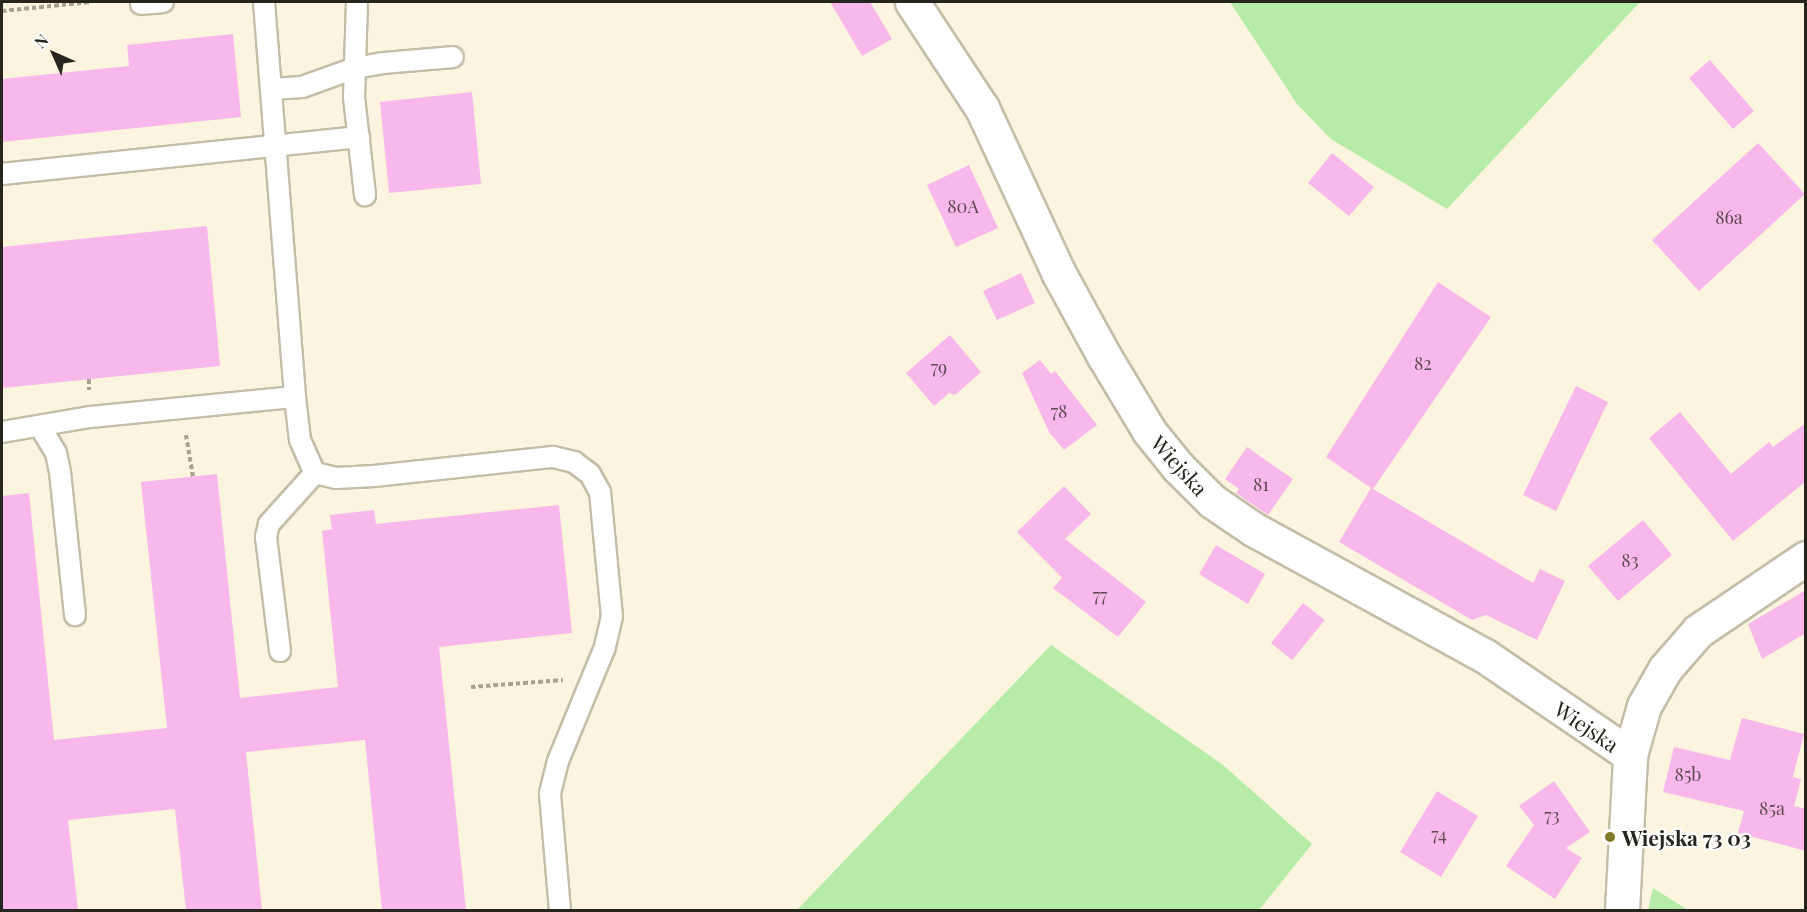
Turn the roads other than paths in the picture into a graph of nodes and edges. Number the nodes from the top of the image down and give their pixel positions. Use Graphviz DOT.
graph roads {
  1 [pos="163,2"];
  2 [pos="264,2"];
  3 [pos="357,2"];
  4 [pos="912,2"];
  5 [pos="141,4"];
  6 [pos="453,57"];
  7 [pos="355,68"];
  8 [pos="272,89"];
  9 [pos="359,137"];
  10 [pos="275,147"];
  11 [pos="2,174"];
  12 [pos="365,195"];
  13 [pos="295,397"];
  14 [pos="41,428"];
  15 [pos="2,432"];
  16 [pos="315,473"];
  17 [pos="1806,558"];
  18 [pos="75,615"];
  19 [pos="280,651"];
  20 [pos="1630,755"];
  21 [pos="560,910"];
  22 [pos="1622,910"];
  1 -- 5 [label="lane"];
  2 -- 8 [label="lane"];
  3 -- 7 [label="lane"];
  4 -- 20 [label="street, Wiejska"];
  6 -- 7 [label="lane"];
  7 -- 8 [label="lane"];
  7 -- 9 [label="lane"];
  8 -- 10 [label="lane"];
  9 -- 10 [label="lane"];
  9 -- 12 [label="lane"];
  10 -- 11 [label="lane"];
  10 -- 13 [label="lane"];
  13 -- 14 [label="lane"];
  13 -- 16 [label="lane"];
  14 -- 15 [label="lane"];
  14 -- 18 [label="lane"];
  16 -- 19 [label="lane"];
  16 -- 21 [label="lane"];
  17 -- 20 [label="street, Wiejska"];
  20 -- 22 [label="street, Wiejska"];
}
